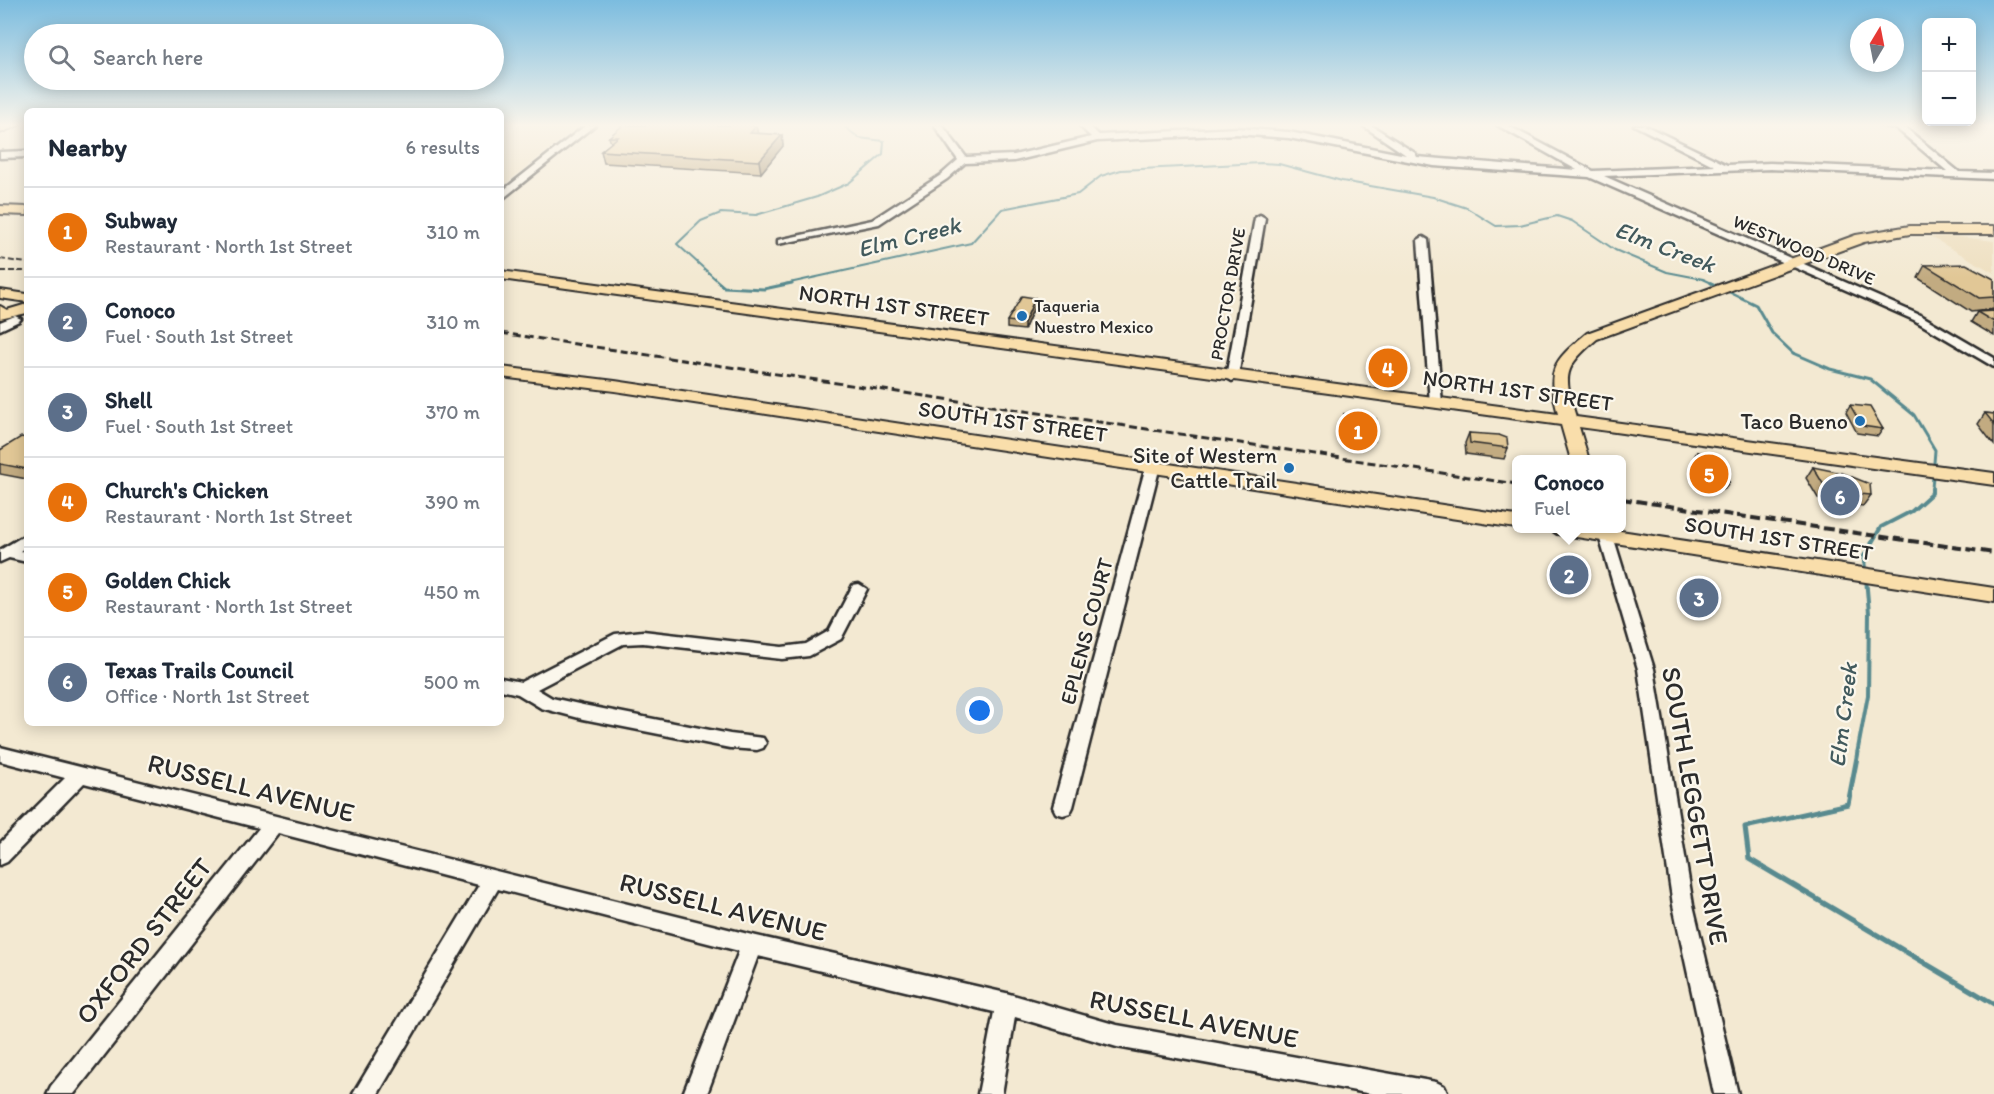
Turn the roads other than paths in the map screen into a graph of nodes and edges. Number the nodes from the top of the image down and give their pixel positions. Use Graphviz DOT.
graph roads {
  1 [pos="527,176"];
  2 [pos="945,176"];
  3 [pos="1569,176"];
  4 [pos="1596,176"];
  5 [pos="1606,176"];
  6 [pos="1608,181"];
  7 [pos="504,195"];
  8 [pos="1639,195"];
  9 [pos="0,210"];
  10 [pos="24,211"];
  11 [pos="1260,218"];
  12 [pos="1994,230"];
  13 [pos="1423,240"];
  14 [pos="782,242"];
  15 [pos="1794,264"];
  16 [pos="504,275"];
  17 [pos="0,294"];
  18 [pos="16,311"];
  19 [pos="1994,363"];
  20 [pos="504,372"];
  21 [pos="1232,377"];
  22 [pos="1436,403"];
  23 [pos="1567,421"];
  24 [pos="1579,455"];
  25 [pos="1153,466"];
  26 [pos="1994,479"];
  27 [pos="1512,521"];
  28 [pos="1605,533"];
  29 [pos="1611,533"];
  30 [pos="24,541"];
  31 [pos="4,555"];
  32 [pos="24,557"];
  33 [pos="859,589"];
  34 [pos="1994,595"];
  35 [pos="504,685"];
  36 [pos="523,689"];
  37 [pos="757,743"];
  38 [pos="0,754"];
  39 [pos="80,775"];
  40 [pos="1063,807"];
  41 [pos="274,823"];
  42 [pos="0,856"];
  43 [pos="494,878"];
  44 [pos="752,945"];
  45 [pos="1006,1004"];
  46 [pos="1412,1092"];
  47 [pos="59,1094"];
  48 [pos="365,1094"];
  49 [pos="695,1094"];
  50 [pos="990,1094"];
  51 [pos="1436,1094"];
  52 [pos="1726,1094"];
  1 -- 7 [label="street"];
  2 -- 14 [label="street"];
  3 -- 8 [label="street"];
  4 -- 6 [label="street, WESTWOOD DRIVE"];
  5 -- 6 [label="street"];
  6 -- 8 [label="street, WESTWOOD DRIVE"];
  8 -- 15 [label="street, WESTWOOD DRIVE"];
  9 -- 10 [label="main road"];
  11 -- 21 [label="street, PROCTOR DRIVE"];
  12 -- 15 [label="main road"];
  13 -- 22 [label="street"];
  15 -- 19 [label="street, WESTWOOD DRIVE"];
  15 -- 23 [label="main road"];
  16 -- 21 [label="main road, NORTH 1ST STREET"];
  17 -- 18 [label="main road"];
  20 -- 25 [label="main road, SOUTH 1ST STREET"];
  21 -- 22 [label="main road, NORTH 1ST STREET"];
  22 -- 23 [label="main road, NORTH 1ST STREET"];
  23 -- 24 [label="main road"];
  23 -- 26 [label="main road, NORTH 1ST STREET"];
  25 -- 27 [label="main road, SOUTH 1ST STREET"];
  25 -- 40 [label="street, EPLENS COURT"];
  28 -- 52 [label="street, SOUTH LEGGETT DRIVE"];
  29 -- 34 [label="main road, SOUTH 1ST STREET"];
  30 -- 31 [label="street"];
  31 -- 32 [label="street"];
  33 -- 36 [label="street"];
  35 -- 36 [label="street"];
  36 -- 37 [label="street"];
  38 -- 39 [label="street, RUSSELL AVENUE"];
  39 -- 41 [label="street, RUSSELL AVENUE"];
  39 -- 42 [label="street"];
  41 -- 43 [label="street, RUSSELL AVENUE"];
  41 -- 47 [label="street, OXFORD STREET"];
  43 -- 44 [label="street, RUSSELL AVENUE"];
  43 -- 48 [label="street"];
  44 -- 45 [label="street, RUSSELL AVENUE"];
  44 -- 49 [label="street"];
  45 -- 46 [label="street, RUSSELL AVENUE"];
  45 -- 50 [label="street"];
  46 -- 51 [label="street, RUSSELL AVENUE"];
}
